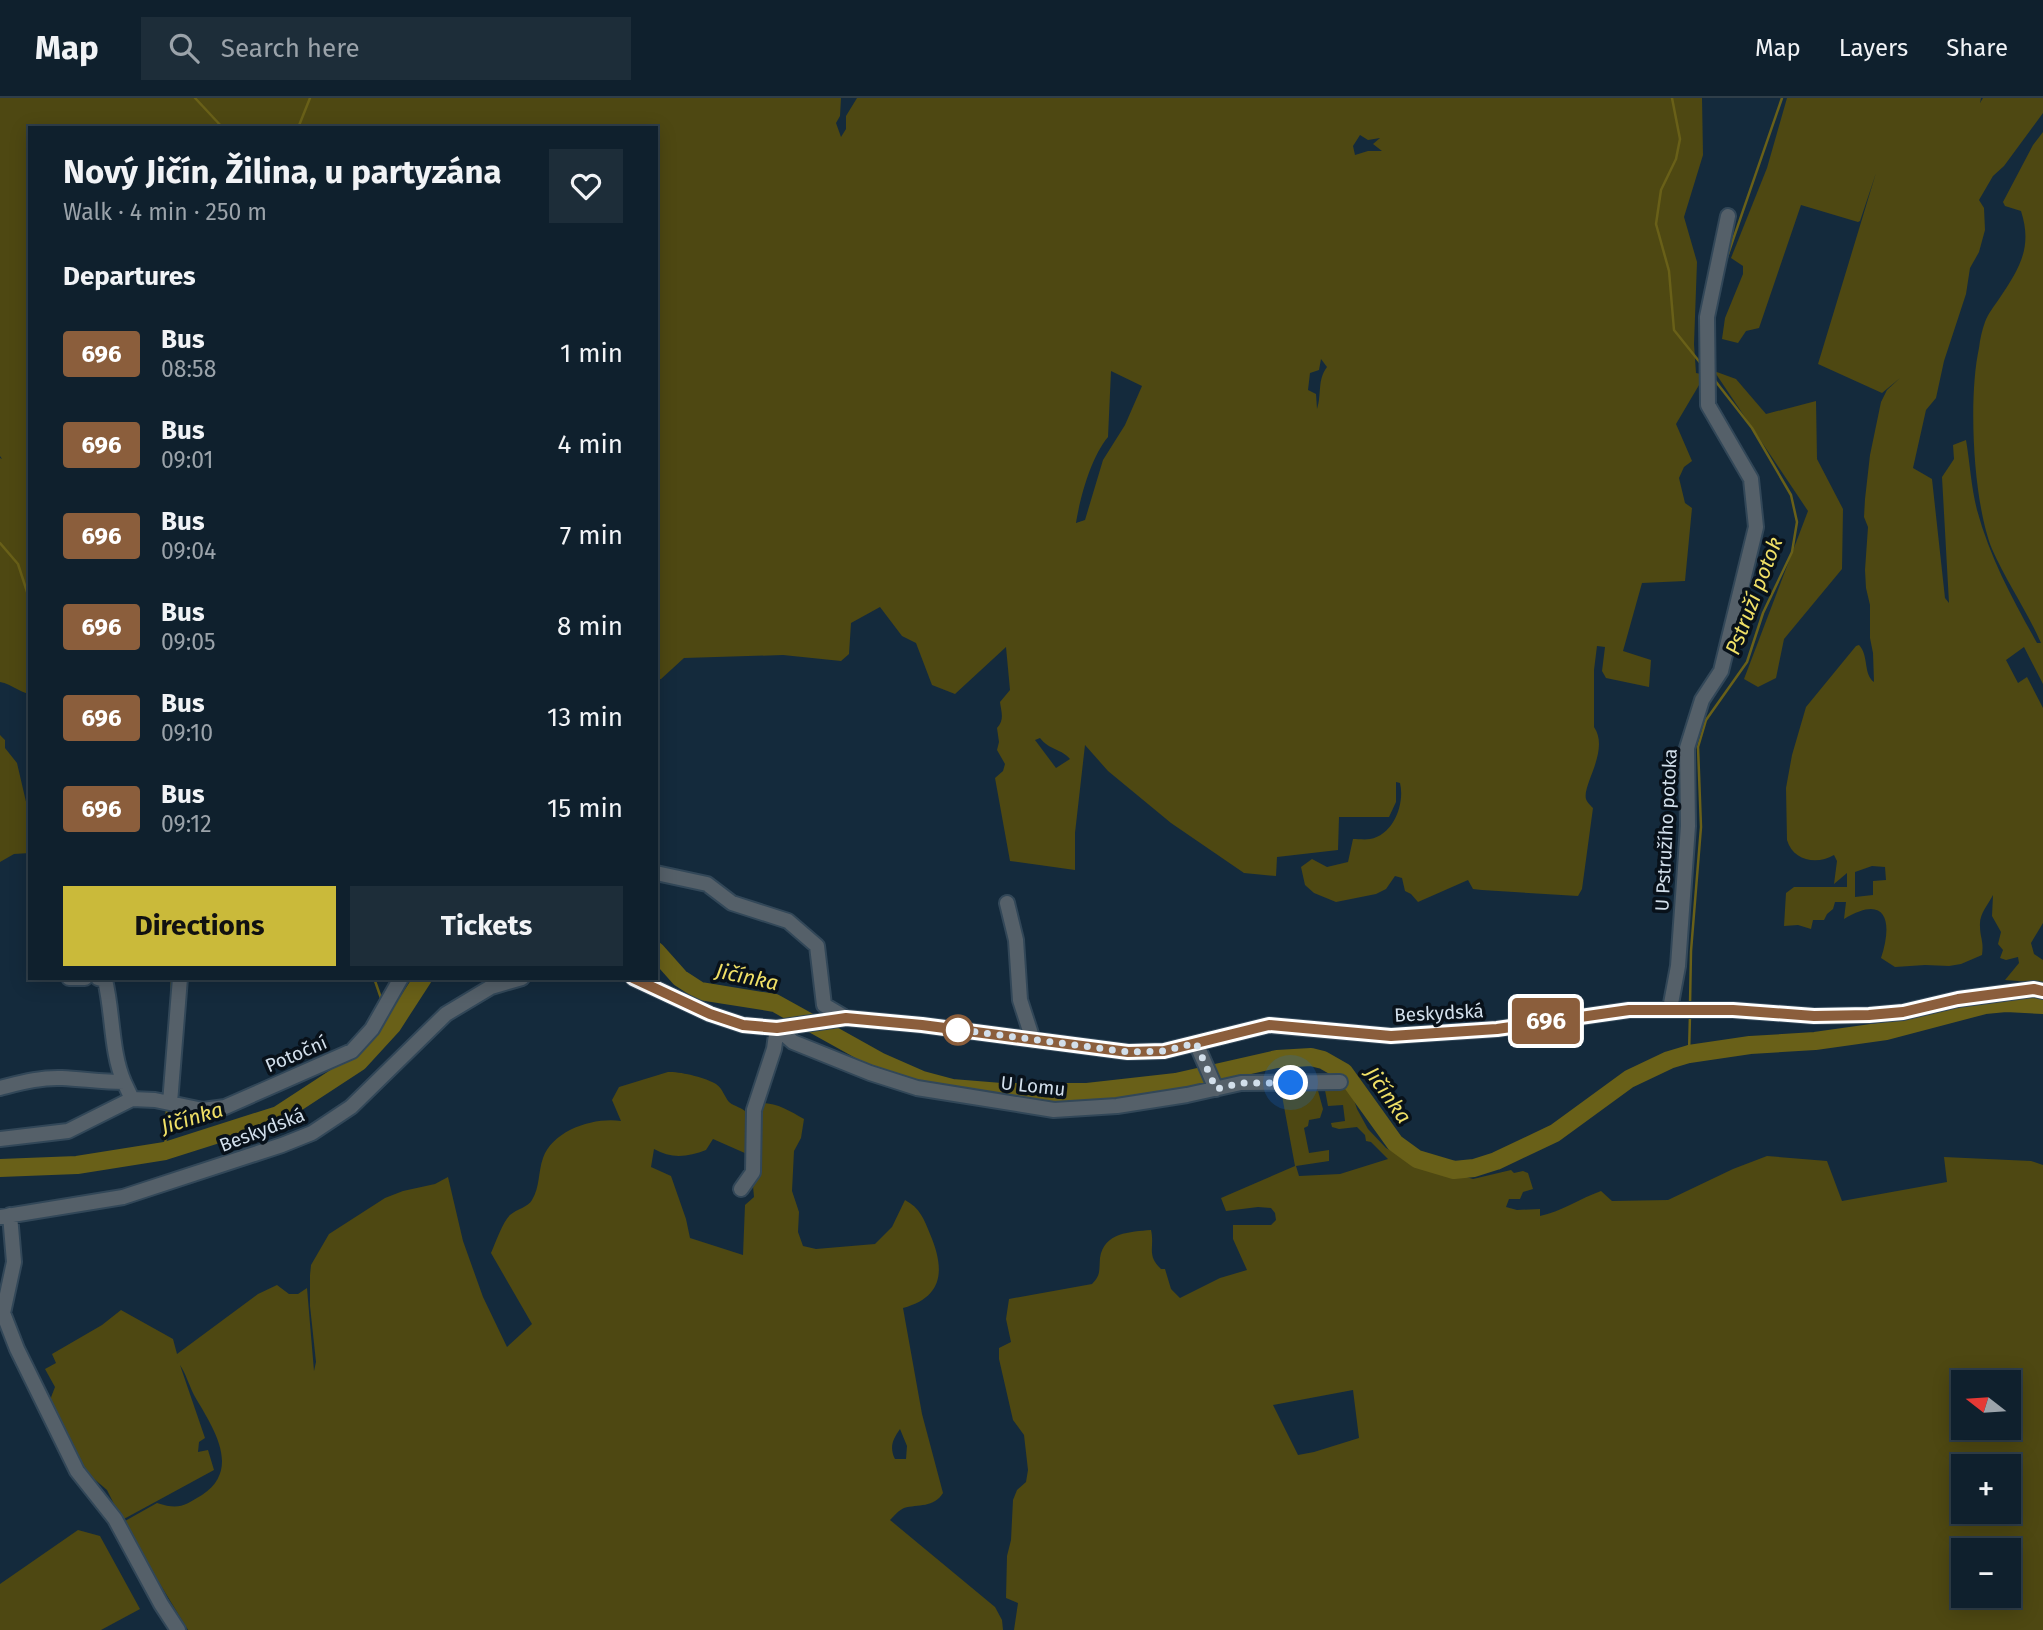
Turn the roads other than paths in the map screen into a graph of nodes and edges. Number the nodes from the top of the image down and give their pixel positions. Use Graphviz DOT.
graph roads {
  1 [pos="1728,216"];
  2 [pos="658,873"];
  3 [pos="1007,903"];
  4 [pos="105,980"];
  5 [pos="180,980"];
  6 [pos="400,980"];
  7 [pos="515,980"];
  8 [pos="637,980"];
  9 [pos="2043,991"];
  10 [pos="1674,1009"];
  11 [pos="842,1018"];
  12 [pos="783,1027"];
  13 [pos="1033,1040"];
  14 [pos="1196,1043"];
  15 [pos="124,1082"];
  16 [pos="1340,1082"];
  17 [pos="0,1088"];
  18 [pos="1216,1089"];
  19 [pos="132,1099"];
  20 [pos="170,1103"];
  21 [pos="0,1139"];
  22 [pos="741,1189"];
  23 [pos="5,1216"];
  24 [pos="178,1630"];
  1 -- 10 [label="street, U Pstružího potoka"];
  2 -- 11 [label="street"];
  3 -- 13 [label="street"];
  4 -- 15 [label="street"];
  5 -- 20 [label="street"];
  6 -- 20 [label="street, Potoční"];
  7 -- 23 [label="street, Beskydská"];
  8 -- 12 [label="street"];
  9 -- 10 [label="street, Beskydská"];
  10 -- 14 [label="street, Beskydská"];
  11 -- 12 [label="street, Beskydská"];
  11 -- 13 [label="street, Beskydská"];
  12 -- 18 [label="street, U Lomu"];
  12 -- 22 [label="street"];
  13 -- 14 [label="street, Beskydská"];
  14 -- 18 [label="street"];
  15 -- 17 [label="street"];
  15 -- 19 [label="street"];
  16 -- 18 [label="street, U Lomu"];
  19 -- 20 [label="street, Potoční"];
  19 -- 21 [label="street"];
  23 -- 24 [label="street, Beskydská"];
}
